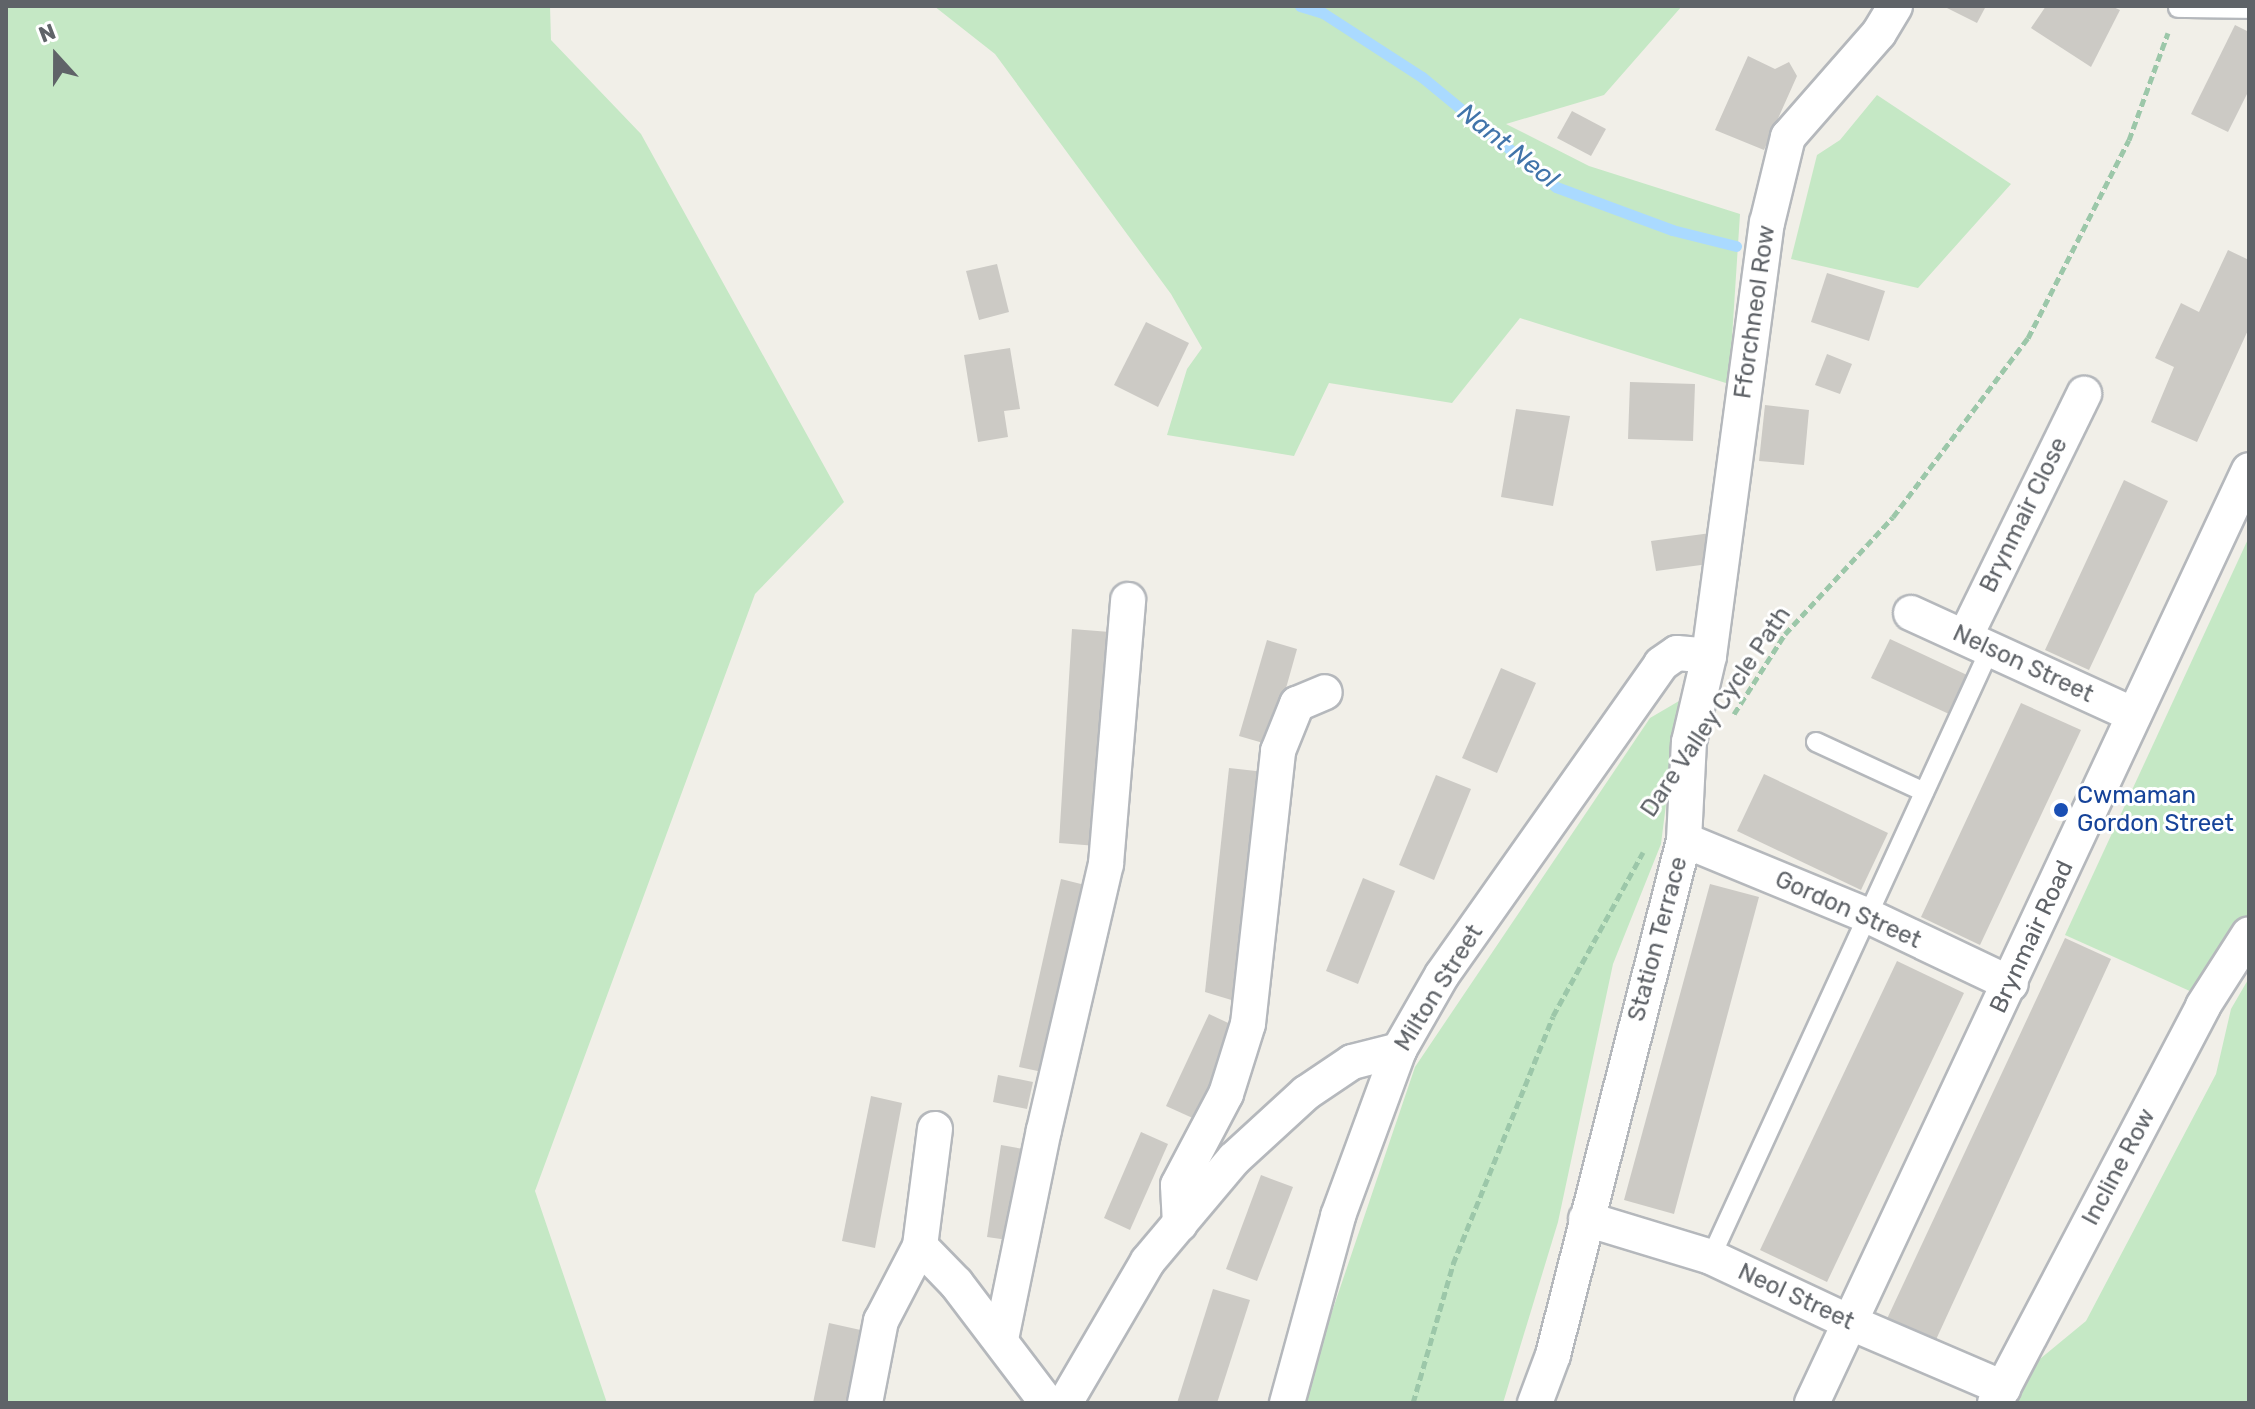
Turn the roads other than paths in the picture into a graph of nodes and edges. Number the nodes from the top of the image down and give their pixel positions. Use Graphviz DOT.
graph roads {
  1 [pos="1895,6"];
  2 [pos="2178,8"];
  3 [pos="2249,9"];
  4 [pos="2084,394"];
  5 [pos="2249,470"];
  6 [pos="1128,600"];
  7 [pos="1911,613"];
  8 [pos="1977,643"];
  9 [pos="1709,656"];
  10 [pos="1325,692"];
  11 [pos="2134,715"];
  12 [pos="1816,742"];
  13 [pos="1924,792"];
  14 [pos="1684,840"];
  15 [pos="1868,916"];
  16 [pos="2249,934"];
  17 [pos="2011,984"];
  18 [pos="1399,1050"];
  19 [pos="935,1129"];
  20 [pos="1586,1219"];
  21 [pos="1180,1224"];
  22 [pos="920,1246"];
  23 [pos="1711,1257"];
  24 [pos="1849,1322"];
  25 [pos="1001,1339"];
  26 [pos="1999,1395"];
  27 [pos="865,1403"];
  28 [pos="1047,1403"];
  29 [pos="1065,1403"];
  30 [pos="1287,1403"];
  31 [pos="1535,1403"];
  32 [pos="1812,1403"];
  1 -- 9 [label="street, Fforchneol Row"];
  2 -- 3 [label="lane"];
  4 -- 8 [label="street, Brynmair Close"];
  5 -- 11 [label="street, Brynmair Road"];
  6 -- 25 [label="street"];
  7 -- 8 [label="street, Nelson Street"];
  8 -- 11 [label="street, Nelson Street"];
  8 -- 13 [label="lane"];
  9 -- 14 [label="street, Station Terrace"];
  9 -- 18 [label="street, Milton Street"];
  10 -- 21 [label="street"];
  11 -- 17 [label="street, Brynmair Road"];
  12 -- 13 [label="lane"];
  13 -- 15 [label="lane"];
  14 -- 15 [label="street, Gordon Street"];
  14 -- 20 [label="street, Station Terrace"];
  15 -- 17 [label="street, Gordon Street"];
  15 -- 23 [label="lane"];
  16 -- 26 [label="street, Incline Row"];
  17 -- 24 [label="street, Brynmair Road"];
  18 -- 21 [label="street"];
  18 -- 30 [label="street, Milton Street"];
  19 -- 22 [label="street"];
  20 -- 23 [label="street, Neol Street"];
  20 -- 31 [label="street, Station Terrace"];
  21 -- 29 [label="street"];
  22 -- 25 [label="street"];
  22 -- 27 [label="street"];
  23 -- 24 [label="street, Neol Street"];
  24 -- 26 [label="street, Neol Street"];
  24 -- 32 [label="street, Brynmair Road"];
  25 -- 28 [label="street"];
}
